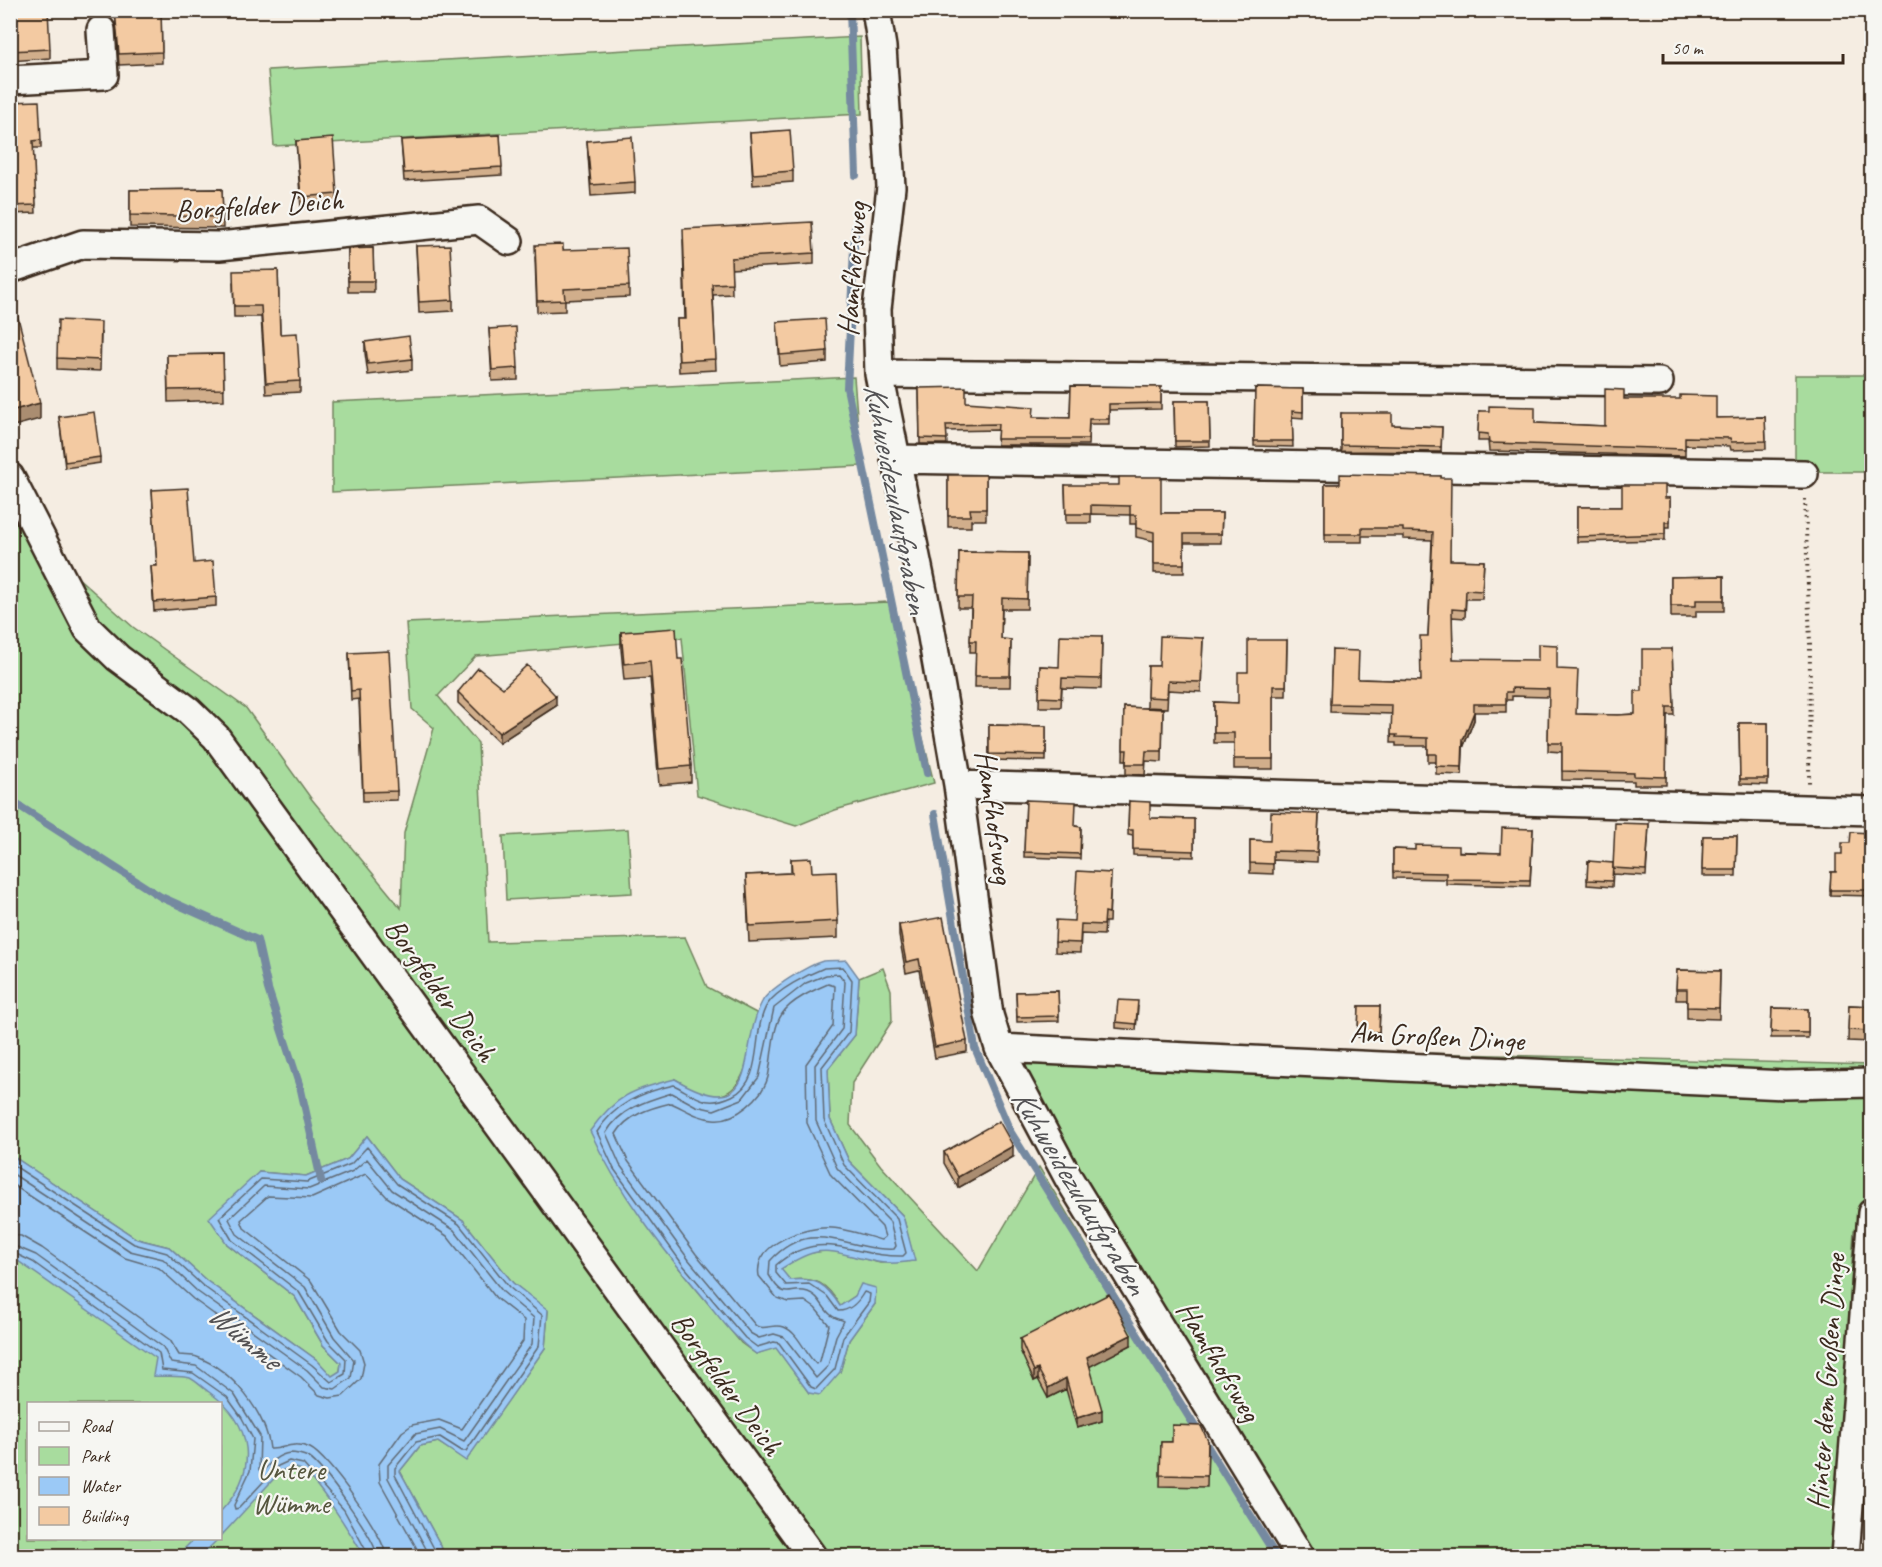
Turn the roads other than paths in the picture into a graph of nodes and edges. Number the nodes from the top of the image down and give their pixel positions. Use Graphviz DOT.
graph roads {
  1 [pos="876,10"];
  2 [pos="102,30"];
  3 [pos="10,80"];
  4 [pos="509,241"];
  5 [pos="10,269"];
  6 [pos="879,374"];
  7 [pos="1659,382"];
  8 [pos="895,459"];
  9 [pos="1804,474"];
  10 [pos="10,477"];
  11 [pos="958,785"];
  12 [pos="1872,811"];
  13 [pos="999,1048"];
  14 [pos="1872,1083"];
  15 [pos="1872,1213"];
  16 [pos="1867,1366"];
  17 [pos="812,1557"];
  18 [pos="1300,1557"];
  19 [pos="1845,1557"];
  1 -- 6 [label="street, Hamfhofsweg"];
  2 -- 3 [label="street"];
  4 -- 5 [label="street, Borgfelder Deich"];
  6 -- 7 [label="street"];
  6 -- 8 [label="street, Hamfhofsweg"];
  8 -- 9 [label="street"];
  8 -- 11 [label="street, Hamfhofsweg"];
  10 -- 17 [label="street, Borgfelder Deich"];
  11 -- 12 [label="street"];
  11 -- 13 [label="street, Hamfhofsweg"];
  13 -- 14 [label="street, Am Großen Dinge"];
  13 -- 18 [label="street, Hamfhofsweg"];
  15 -- 16 [label="street, Hinter dem Großen Dinge"];
  16 -- 19 [label="street, Hinter dem Großen Dinge"];
}
